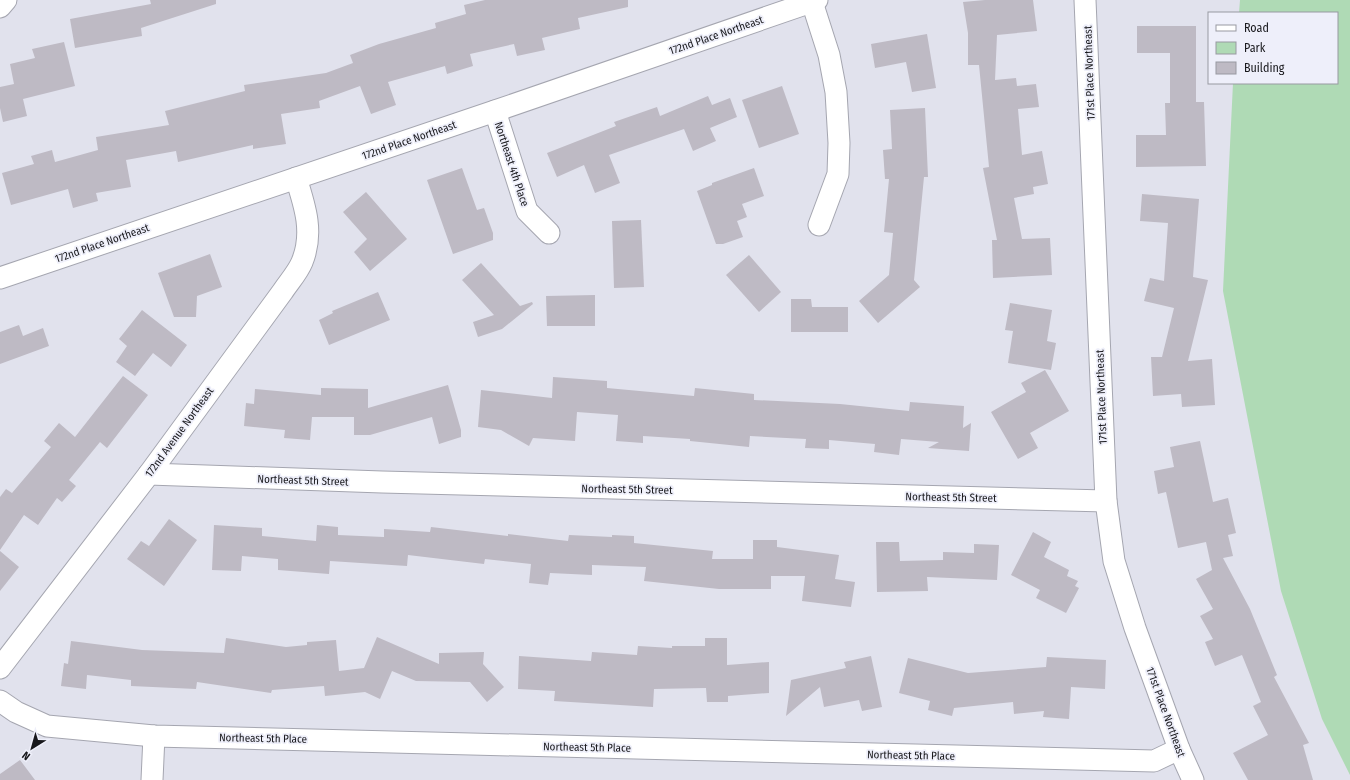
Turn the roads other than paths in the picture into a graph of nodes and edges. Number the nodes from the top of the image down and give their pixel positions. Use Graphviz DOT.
graph roads {
  1 [pos="6,0"];
  2 [pos="1085,0"];
  3 [pos="815,1"];
  4 [pos="0,7"];
  5 [pos="495,111"];
  6 [pos="296,178"];
  7 [pos="819,225"];
  8 [pos="549,233"];
  9 [pos="0,278"];
  10 [pos="149,474"];
  11 [pos="1106,501"];
  12 [pos="0,668"];
  13 [pos="0,701"];
  14 [pos="154,736"];
  15 [pos="1179,749"];
  16 [pos="152,780"];
  17 [pos="1193,780"];
  1 -- 4 [label="street"];
  2 -- 11 [label="street, 171st Place Northeast"];
  3 -- 5 [label="street, 172nd Place Northeast"];
  3 -- 7 [label="street"];
  5 -- 6 [label="street, 172nd Place Northeast"];
  5 -- 8 [label="street, Northeast 4th Place"];
  6 -- 9 [label="street, 172nd Place Northeast"];
  6 -- 10 [label="street, 172nd Avenue Northeast"];
  10 -- 11 [label="street, Northeast 5th Street"];
  10 -- 12 [label="street, 172nd Avenue Northeast"];
  11 -- 15 [label="street, 171st Place Northeast"];
  13 -- 14 [label="street, Northeast 5th Place"];
  14 -- 15 [label="street, Northeast 5th Place"];
  14 -- 16 [label="street"];
  15 -- 17 [label="street, 171st Place Northeast"];
}
